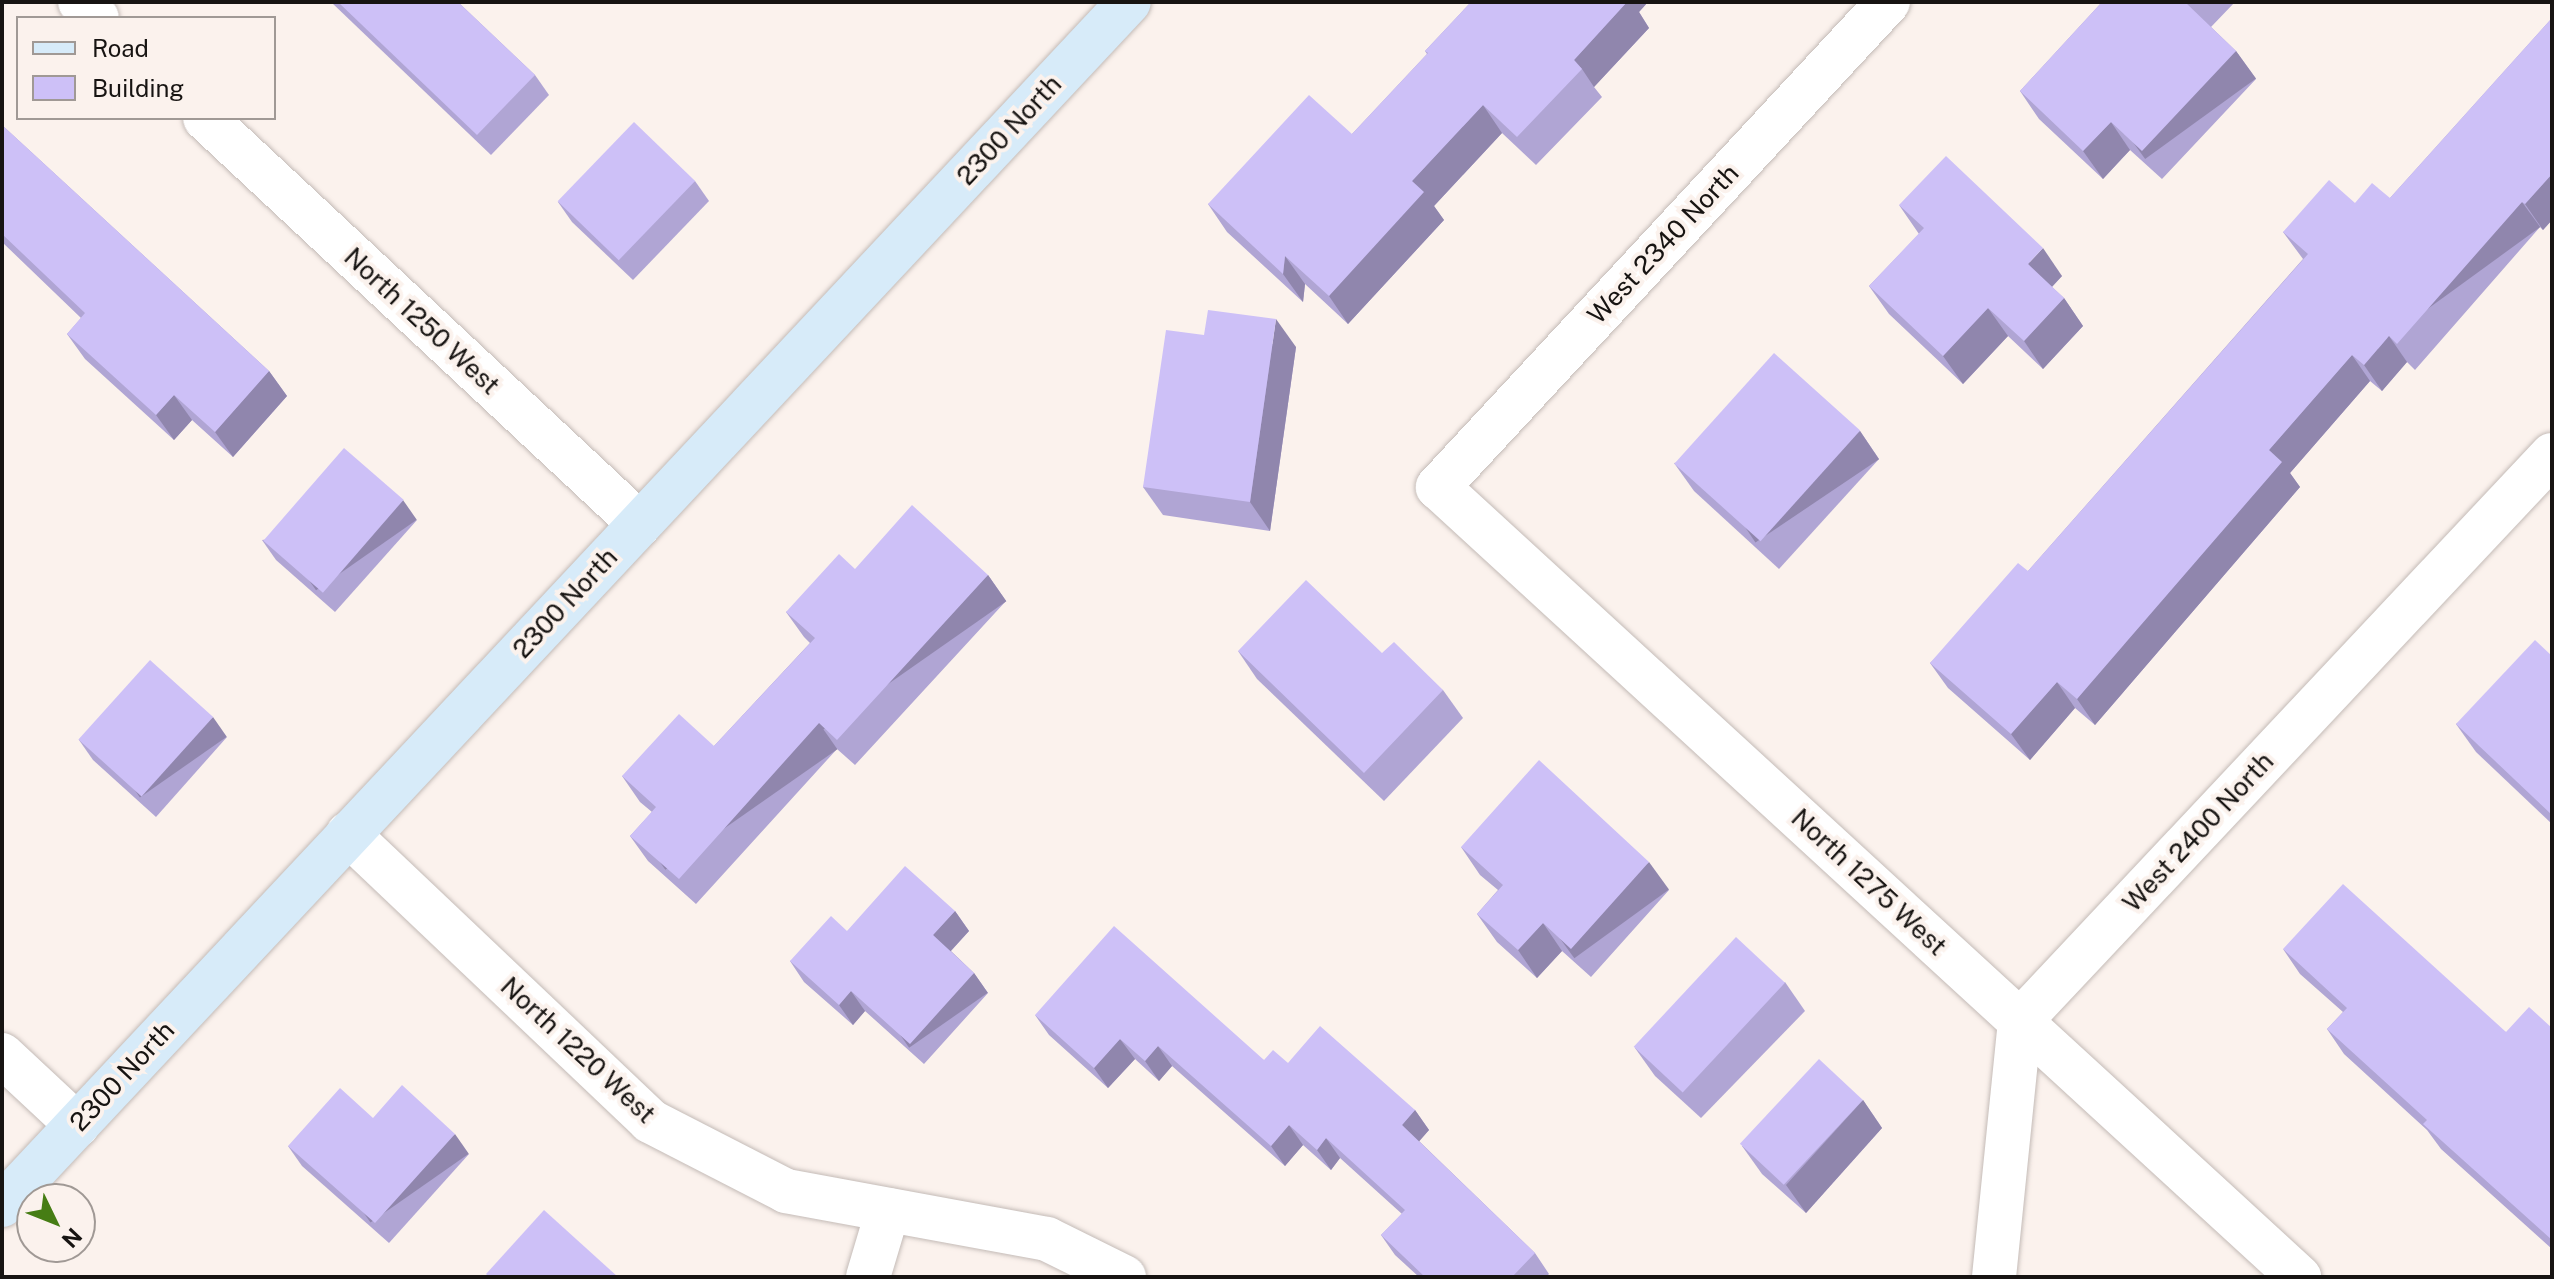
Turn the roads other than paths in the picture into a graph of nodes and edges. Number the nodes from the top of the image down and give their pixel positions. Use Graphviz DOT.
graph roads {
  1 [pos="80,2"];
  2 [pos="1129,2"];
  3 [pos="1888,2"];
  4 [pos="95,16"];
  5 [pos="207,120"];
  6 [pos="2552,455"];
  7 [pos="1438,487"];
  8 [pos="640,524"];
  9 [pos="348,834"];
  10 [pos="2020,1021"];
  11 [pos="2,1055"];
  12 [pos="77,1125"];
  13 [pos="2,1205"];
  14 [pos="888,1210"];
  15 [pos="868,1277"];
  16 [pos="1124,1277"];
  17 [pos="1994,1277"];
  18 [pos="2299,1277"];
  1 -- 4 [label="street"];
  2 -- 8 [label="street, 2300 North"];
  3 -- 7 [label="street, West 2340 North"];
  5 -- 8 [label="street, North 1250 West"];
  6 -- 10 [label="street, West 2400 North"];
  7 -- 10 [label="street, North 1275 West"];
  8 -- 9 [label="street, 2300 North"];
  9 -- 12 [label="street, 2300 North"];
  9 -- 14 [label="street, North 1220 West"];
  10 -- 17 [label="street"];
  10 -- 18 [label="street, North 1275 West"];
  11 -- 12 [label="street"];
  12 -- 13 [label="street, 2300 North"];
  14 -- 15 [label="street"];
  14 -- 16 [label="street, North 1220 West"];
}
